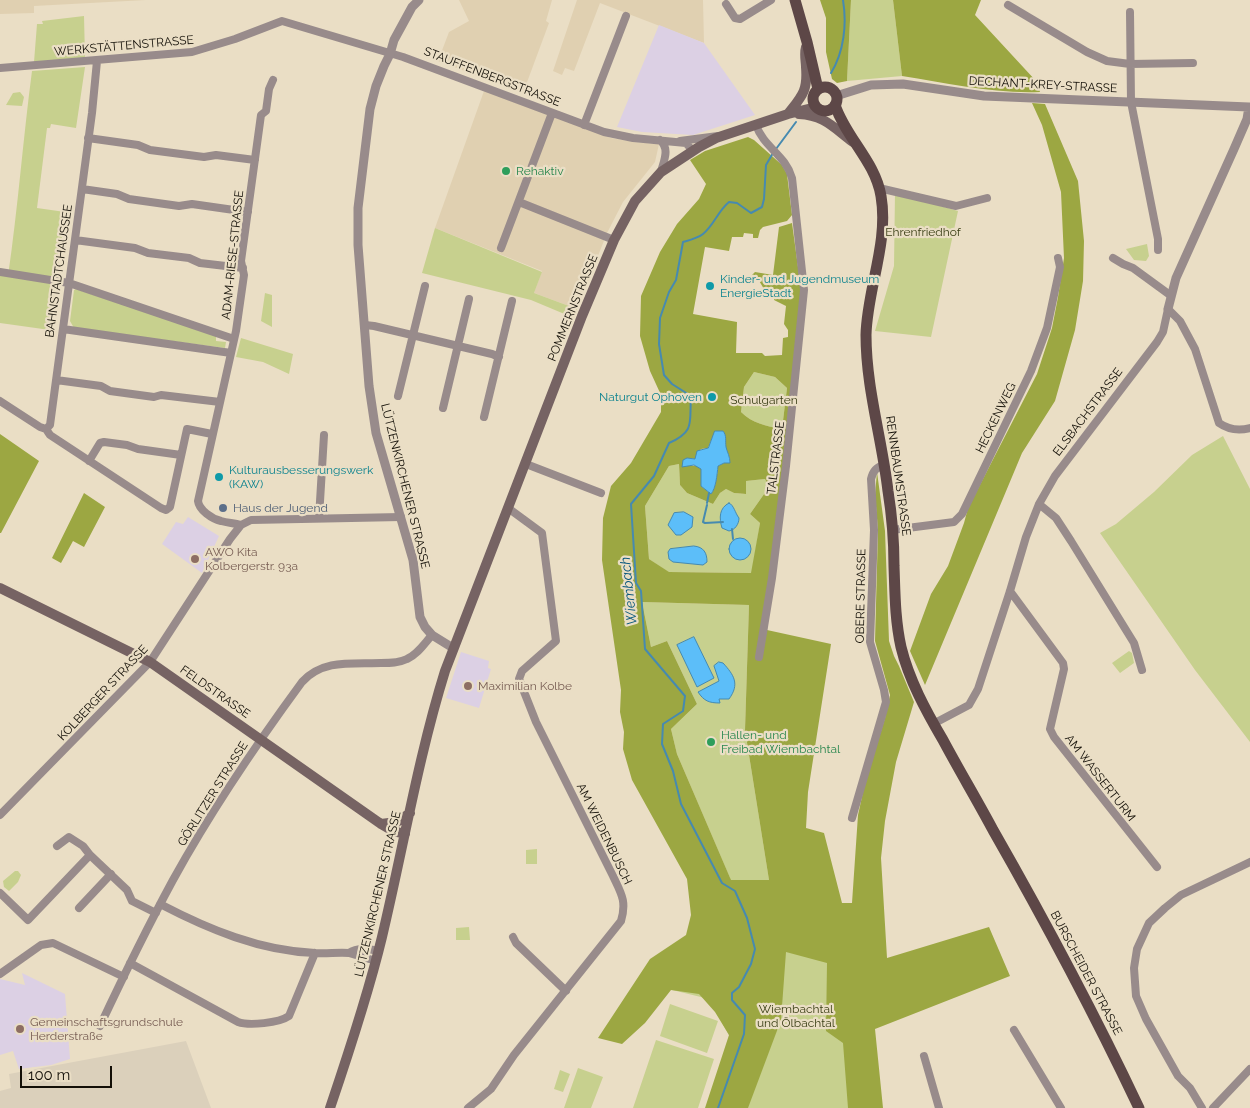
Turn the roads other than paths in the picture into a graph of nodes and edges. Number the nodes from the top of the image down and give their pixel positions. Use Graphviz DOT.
graph roads {
  1 [pos="419,0"];
  2 [pos="771,0"];
  3 [pos="795,0"];
  4 [pos="726,4"];
  5 [pos="1008,5"];
  6 [pos="1130,12"];
  7 [pos="626,16"];
  8 [pos="807,42"];
  9 [pos="390,54"];
  10 [pos="97,61"];
  11 [pos="1192,63"];
  12 [pos="1131,64"];
  13 [pos="0,68"];
  14 [pos="273,80"];
  15 [pos="825,99"];
  16 [pos="1250,101"];
  17 [pos="1131,102"];
  18 [pos="1250,107"];
  19 [pos="552,113"];
  20 [pos="788,114"];
  21 [pos="584,125"];
  22 [pos="756,125"];
  23 [pos="724,135"];
  24 [pos="88,138"];
  25 [pos="660,140"];
  26 [pos="678,141"];
  27 [pos="857,144"];
  28 [pos="692,150"];
  29 [pos="255,160"];
  30 [pos="661,172"];
  31 [pos="879,188"];
  32 [pos="82,189"];
  33 [pos="987,198"];
  34 [pos="519,202"];
  35 [pos="248,212"];
  36 [pos="75,240"];
  37 [pos="614,240"];
  38 [pos="501,248"];
  39 [pos="1158,250"];
  40 [pos="1058,258"];
  41 [pos="1113,258"];
  42 [pos="242,268"];
  43 [pos="0,272"];
  44 [pos="69,283"];
  45 [pos="425,286"];
  46 [pos="1170,295"];
  47 [pos="469,299"];
  48 [pos="512,301"];
  49 [pos="1168,309"];
  50 [pos="365,325"];
  51 [pos="63,330"];
  52 [pos="414,336"];
  53 [pos="234,339"];
  54 [pos="458,346"];
  55 [pos="231,352"];
  56 [pos="499,357"];
  57 [pos="56,380"];
  58 [pos="398,396"];
  59 [pos="0,401"];
  60 [pos="220,402"];
  61 [pos="443,408"];
  62 [pos="484,417"];
  63 [pos="1250,428"];
  64 [pos="46,429"];
  65 [pos="212,434"];
  66 [pos="324,435"];
  67 [pos="181,455"];
  68 [pos="89,461"];
  69 [pos="526,464"];
  70 [pos="884,464"];
  71 [pos="600,493"];
  72 [pos="1039,504"];
  73 [pos="508,508"];
  74 [pos="401,517"];
  75 [pos="319,518"];
  76 [pos="241,526"];
  77 [pos="892,530"];
  78 [pos="0,588"];
  79 [pos="1010,591"];
  80 [pos="432,635"];
  81 [pos="453,648"];
  82 [pos="759,657"];
  83 [pos="150,662"];
  84 [pos="1142,670"];
  85 [pos="934,724"];
  86 [pos="261,740"];
  87 [pos="410,813"];
  88 [pos="0,815"];
  89 [pos="852,818"];
  90 [pos="381,824"];
  91 [pos="405,834"];
  92 [pos="57,846"];
  93 [pos="1006,853"];
  94 [pos="90,854"];
  95 [pos="1250,862"];
  96 [pos="1157,867"];
  97 [pos="111,874"];
  98 [pos="0,894"];
  99 [pos="160,904"];
  100 [pos="79,908"];
  101 [pos="156,913"];
  102 [pos="513,937"];
  103 [pos="315,954"];
  104 [pos="377,956"];
  105 [pos="130,963"];
  106 [pos="0,974"];
  107 [pos="124,976"];
  108 [pos="566,991"];
  109 [pos="100,1026"];
  110 [pos="1014,1030"];
  111 [pos="924,1056"];
  112 [pos="1250,1069"];
  113 [pos="330,1108"];
  114 [pos="468,1108"];
  115 [pos="940,1108"];
  116 [pos="1061,1108"];
  117 [pos="1139,1108"];
  118 [pos="1202,1108"];
  119 [pos="1213,1108"];
  1 -- 9 [label="street, LÜTZENKIRCHENER STRASSE"];
  2 -- 4 [label="street"];
  3 -- 8 [label="main road, RENNBAUMSTRASSE"];
  5 -- 12 [label="street"];
  6 -- 12 [label="street"];
  7 -- 21 [label="street"];
  8 -- 15 [label="main road, RENNBAUMSTRASSE"];
  8 -- 20 [label="main road"];
  9 -- 10 [label="street, WERKSTÄTTENSTRASSE"];
  9 -- 19 [label="street, STAUFFENBERGSTRASSE"];
  9 -- 50 [label="street, LÜTZENKIRCHENER STRASSE"];
  10 -- 13 [label="street, WERKSTÄTTENSTRASSE"];
  10 -- 24 [label="street, BAHNSTADTCHAUSSEE"];
  11 -- 12 [label="street"];
  12 -- 17 [label="street"];
  14 -- 29 [label="street, ADAM-RIESE-STRASSE"];
  15 -- 17 [label="street, DECHANT-KREY-STRASSE"];
  15 -- 20 [label="main road, STAUFFENBERGSTRASSE"];
  15 -- 27 [label="main road, RENNBAUMSTRASSE"];
  16 -- 18 [label="street, ELSBACHSTRASSE"];
  17 -- 18 [label="street, DECHANT-KREY-STRASSE"];
  17 -- 39 [label="street"];
  18 -- 46 [label="street, ELSBACHSTRASSE"];
  19 -- 21 [label="street, STAUFFENBERGSTRASSE"];
  19 -- 34 [label="street"];
  20 -- 22 [label="main road, STAUFFENBERGSTRASSE"];
  20 -- 27 [label="main road"];
  21 -- 25 [label="street, STAUFFENBERGSTRASSE"];
  22 -- 23 [label="main road, STAUFFENBERGSTRASSE"];
  22 -- 82 [label="street, TALSTRASSE"];
  23 -- 26 [label="street, STAUFFENBERGSTRASSE"];
  23 -- 28 [label="main road, STAUFFENBERGSTRASSE"];
  24 -- 29 [label="street"];
  24 -- 32 [label="street, BAHNSTADTCHAUSSEE"];
  25 -- 26 [label="street, STAUFFENBERGSTRASSE"];
  25 -- 30 [label="street"];
  26 -- 28 [label="street, STAUFFENBERGSTRASSE"];
  27 -- 31 [label="main road, RENNBAUMSTRASSE"];
  28 -- 30 [label="main road, STAUFFENBERGSTRASSE"];
  29 -- 35 [label="street, ADAM-RIESE-STRASSE"];
  30 -- 37 [label="main road, POMMERNSTRASSE"];
  31 -- 33 [label="street"];
  31 -- 70 [label="main road, RENNBAUMSTRASSE"];
  32 -- 35 [label="street"];
  32 -- 36 [label="street, BAHNSTADTCHAUSSEE"];
  34 -- 37 [label="street"];
  34 -- 38 [label="street"];
  35 -- 42 [label="street, ADAM-RIESE-STRASSE"];
  36 -- 42 [label="street"];
  36 -- 44 [label="street, BAHNSTADTCHAUSSEE"];
  37 -- 69 [label="main road, POMMERNSTRASSE"];
  40 -- 77 [label="street, HECKENWEG"];
  41 -- 46 [label="street"];
  42 -- 53 [label="street, ADAM-RIESE-STRASSE"];
  43 -- 44 [label="street"];
  44 -- 51 [label="street, BAHNSTADTCHAUSSEE"];
  44 -- 53 [label="street"];
  45 -- 52 [label="street"];
  46 -- 49 [label="street, ELSBACHSTRASSE"];
  47 -- 54 [label="street"];
  48 -- 56 [label="street"];
  49 -- 63 [label="street"];
  49 -- 72 [label="street, ELSBACHSTRASSE"];
  50 -- 52 [label="street"];
  50 -- 74 [label="street, LÜTZENKIRCHENER STRASSE"];
  51 -- 55 [label="street"];
  51 -- 57 [label="street, BAHNSTADTCHAUSSEE"];
  52 -- 54 [label="street"];
  52 -- 58 [label="street"];
  53 -- 55 [label="street, ADAM-RIESE-STRASSE"];
  54 -- 56 [label="street"];
  54 -- 61 [label="street"];
  55 -- 60 [label="street, ADAM-RIESE-STRASSE"];
  56 -- 62 [label="street"];
  57 -- 60 [label="street"];
  57 -- 64 [label="street, BAHNSTADTCHAUSSEE"];
  59 -- 64 [label="street"];
  60 -- 65 [label="street, ADAM-RIESE-STRASSE"];
  64 -- 68 [label="street"];
  65 -- 67 [label="street"];
  65 -- 76 [label="street"];
  66 -- 75 [label="street"];
  67 -- 68 [label="street"];
  67 -- 68 [label="street"];
  69 -- 71 [label="street"];
  69 -- 73 [label="main road, POMMERNSTRASSE"];
  70 -- 77 [label="main road, RENNBAUMSTRASSE"];
  70 -- 89 [label="street, OBERE STRASSE"];
  72 -- 79 [label="street, ELSBACHSTRASSE"];
  72 -- 84 [label="street"];
  73 -- 81 [label="main road, POMMERNSTRASSE"];
  73 -- 108 [label="street, AM WEIDENBUSCH"];
  74 -- 75 [label="street"];
  74 -- 80 [label="street, LÜTZENKIRCHENER STRASSE"];
  75 -- 76 [label="street"];
  76 -- 83 [label="street, KOLBERGER STRASSE"];
  77 -- 85 [label="main road, RENNBAUMSTRASSE"];
  78 -- 83 [label="main road, FELDSTRASSE"];
  79 -- 85 [label="street, ELSBACHSTRASSE"];
  79 -- 96 [label="street, AM WASSERTURM"];
  80 -- 81 [label="street, LÜTZENKIRCHENER STRASSE"];
  80 -- 86 [label="street, GÖRLITZER STRASSE"];
  81 -- 87 [label="main road, LÜTZENKIRCHENER STRASSE"];
  83 -- 86 [label="main road, FELDSTRASSE"];
  83 -- 88 [label="street, KOLBERGER STRASSE"];
  85 -- 93 [label="main road, RENNBAUMSTRASSE"];
  86 -- 90 [label="main road, FELDSTRASSE"];
  86 -- 99 [label="street, GÖRLITZER STRASSE"];
  87 -- 90 [label="main road"];
  87 -- 91 [label="main road, LÜTZENKIRCHENER STRASSE"];
  90 -- 91 [label="main road, FELDSTRASSE"];
  91 -- 104 [label="main road, LÜTZENKIRCHENER STRASSE"];
  92 -- 94 [label="street"];
  93 -- 117 [label="main road, BURSCHEIDER STRASSE"];
  94 -- 97 [label="street"];
  94 -- 98 [label="street"];
  95 -- 118 [label="street"];
  97 -- 100 [label="street"];
  97 -- 101 [label="street"];
  99 -- 101 [label="street, GÖRLITZER STRASSE"];
  99 -- 103 [label="street"];
  101 -- 105 [label="street, GÖRLITZER STRASSE"];
  102 -- 108 [label="street"];
  103 -- 104 [label="street"];
  103 -- 105 [label="street"];
  104 -- 113 [label="main road, LÜTZENKIRCHENER STRASSE"];
  105 -- 107 [label="street, GÖRLITZER STRASSE"];
  106 -- 107 [label="street"];
  107 -- 109 [label="street, GÖRLITZER STRASSE"];
  108 -- 114 [label="street, AM WEIDENBUSCH"];
  110 -- 116 [label="street"];
  111 -- 115 [label="street"];
  112 -- 119 [label="street"];
}
